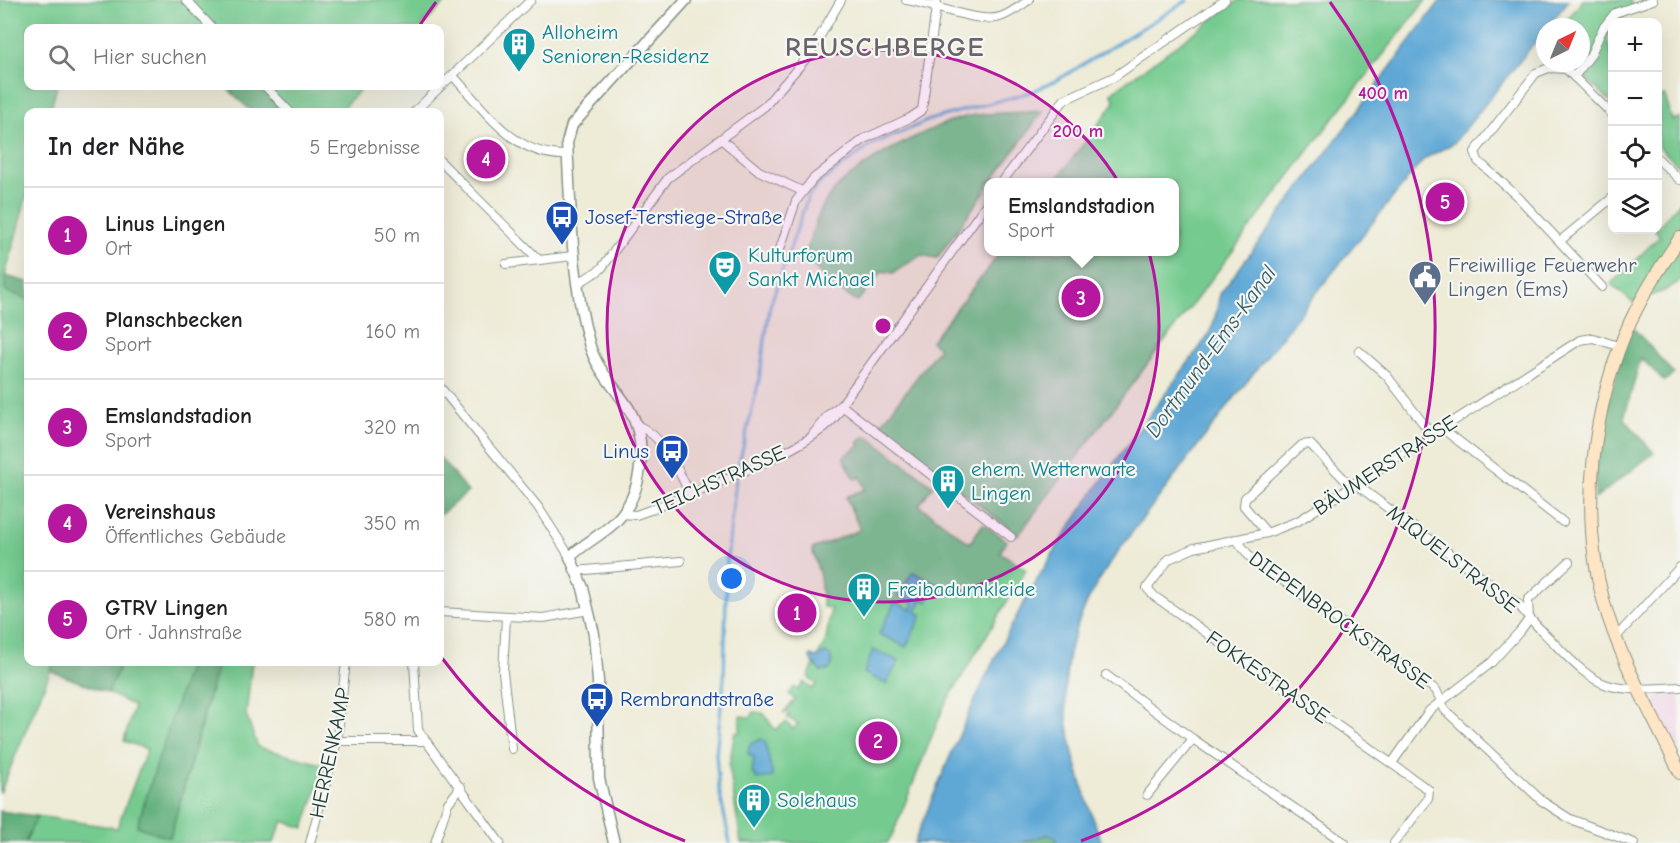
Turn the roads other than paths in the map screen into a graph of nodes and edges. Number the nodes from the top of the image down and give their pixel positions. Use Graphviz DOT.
graph roads {
  1 [pos="186,0"];
  2 [pos="531,0"];
  3 [pos="842,0"];
  4 [pos="906,0"];
  5 [pos="1029,0"];
  6 [pos="1225,0"];
  7 [pos="1653,0"];
  8 [pos="681,2"];
  9 [pos="937,3"];
  10 [pos="208,24"];
  11 [pos="453,76"];
  12 [pos="1574,77"];
  13 [pos="444,84"];
  14 [pos="269,90"];
  15 [pos="438,90"];
  16 [pos="286,108"];
  17 [pos="418,108"];
  18 [pos="1608,110"];
  19 [pos="722,140"];
  20 [pos="568,155"];
  21 [pos="1662,163"];
  22 [pos="444,164"];
  23 [pos="1006,178"];
  24 [pos="1680,180"];
  25 [pos="802,191"];
  26 [pos="1608,201"];
  27 [pos="984,208"];
  28 [pos="1680,238"];
  29 [pos="1560,241"];
  30 [pos="573,256"];
  31 [pos="777,258"];
  32 [pos="539,260"];
  33 [pos="506,264"];
  34 [pos="577,284"];
  35 [pos="1602,287"];
  36 [pos="1621,347"];
  37 [pos="1359,351"];
  38 [pos="444,392"];
  39 [pos="841,405"];
  40 [pos="637,425"];
  41 [pos="1443,429"];
  42 [pos="1432,435"];
  43 [pos="1353,484"];
  44 [pos="690,494"];
  45 [pos="622,514"];
  46 [pos="1563,522"];
  47 [pos="1267,533"];
  48 [pos="1011,537"];
  49 [pos="1236,539"];
  50 [pos="570,557"];
  51 [pos="681,561"];
  52 [pos="1569,562"];
  53 [pos="1680,567"];
  54 [pos="576,571"];
  55 [pos="1147,588"];
  56 [pos="589,610"];
  57 [pos="444,612"];
  58 [pos="506,617"];
  59 [pos="1528,619"];
  60 [pos="1617,636"];
  61 [pos="346,666"];
  62 [pos="414,666"];
  63 [pos="1106,675"];
  64 [pos="1680,687"];
  65 [pos="1638,690"];
  66 [pos="1442,703"];
  67 [pos="1194,739"];
  68 [pos="337,741"];
  69 [pos="424,741"];
  70 [pos="512,749"];
  71 [pos="1676,755"];
  72 [pos="1392,763"];
  73 [pos="1680,773"];
  74 [pos="461,787"];
  75 [pos="1148,795"];
  76 [pos="310,843"];
  77 [pos="435,843"];
  78 [pos="500,843"];
  79 [pos="614,843"];
  80 [pos="1345,843"];
  81 [pos="1394,843"];
  82 [pos="1634,843"];
  1 -- 10 [label="street"];
  2 -- 11 [label="street"];
  3 -- 19 [label="street"];
  4 -- 9 [label="street"];
  5 -- 9 [label="street"];
  6 -- 23 [label="street"];
  7 -- 12 [label="street"];
  8 -- 20 [label="street"];
  9 -- 25 [label="street"];
  11 -- 13 [label="street"];
  11 -- 20 [label="street"];
  12 -- 18 [label="street"];
  12 -- 29 [label="street"];
  14 -- 16 [label="street"];
  15 -- 17 [label="street"];
  19 -- 25 [label="street"];
  19 -- 34 [label="street"];
  20 -- 30 [label="street"];
  21 -- 24 [label="street"];
  22 -- 32 [label="street"];
  25 -- 31 [label="street"];
  26 -- 29 [label="street"];
  27 -- 39 [label="street, TEICHSTRASSE"];
  28 -- 36 [label="main road"];
  29 -- 35 [label="street"];
  30 -- 32 [label="street"];
  30 -- 34 [label="street"];
  32 -- 33 [label="street"];
  34 -- 40 [label="street"];
  36 -- 41 [label="street, BÄUMERSTRASSE"];
  36 -- 60 [label="main road"];
  37 -- 42 [label="street"];
  38 -- 50 [label="street"];
  39 -- 44 [label="street, TEICHSTRASSE"];
  39 -- 48 [label="street"];
  40 -- 44 [label="street"];
  40 -- 45 [label="street"];
  41 -- 42 [label="street, BÄUMERSTRASSE"];
  41 -- 46 [label="street"];
  42 -- 43 [label="street, BÄUMERSTRASSE"];
  43 -- 47 [label="street, BÄUMERSTRASSE"];
  43 -- 47 [label="street, MIQUELSTRASSE"];
  43 -- 59 [label="street, MIQUELSTRASSE"];
  44 -- 45 [label="street, TEICHSTRASSE"];
  45 -- 50 [label="street"];
  47 -- 49 [label="street, BÄUMERSTRASSE"];
  49 -- 55 [label="street, BÄUMERSTRASSE"];
  49 -- 66 [label="street, DIEPENBROCKSTRASSE"];
  50 -- 54 [label="street"];
  51 -- 54 [label="street"];
  52 -- 59 [label="street"];
  53 -- 60 [label="street"];
  54 -- 56 [label="street"];
  55 -- 72 [label="street, FOKKESTRASSE"];
  56 -- 58 [label="street"];
  56 -- 79 [label="street"];
  57 -- 58 [label="street"];
  58 -- 70 [label="street"];
  59 -- 65 [label="street, MIQUELSTRASSE"];
  59 -- 66 [label="street"];
  60 -- 65 [label="main road"];
  61 -- 68 [label="street, HERRENKAMP"];
  62 -- 69 [label="street"];
  63 -- 67 [label="street"];
  64 -- 65 [label="street, MIQUELSTRASSE"];
  65 -- 71 [label="main road"];
  66 -- 72 [label="street"];
  66 -- 82 [label="street, DIEPENBROCKSTRASSE"];
  67 -- 75 [label="street"];
  67 -- 80 [label="street"];
  68 -- 69 [label="street"];
  68 -- 76 [label="street, HERRENKAMP"];
  69 -- 74 [label="street"];
  71 -- 73 [label="main road"];
  72 -- 81 [label="street, FOKKESTRASSE"];
  74 -- 77 [label="street"];
  74 -- 78 [label="street"];
}
